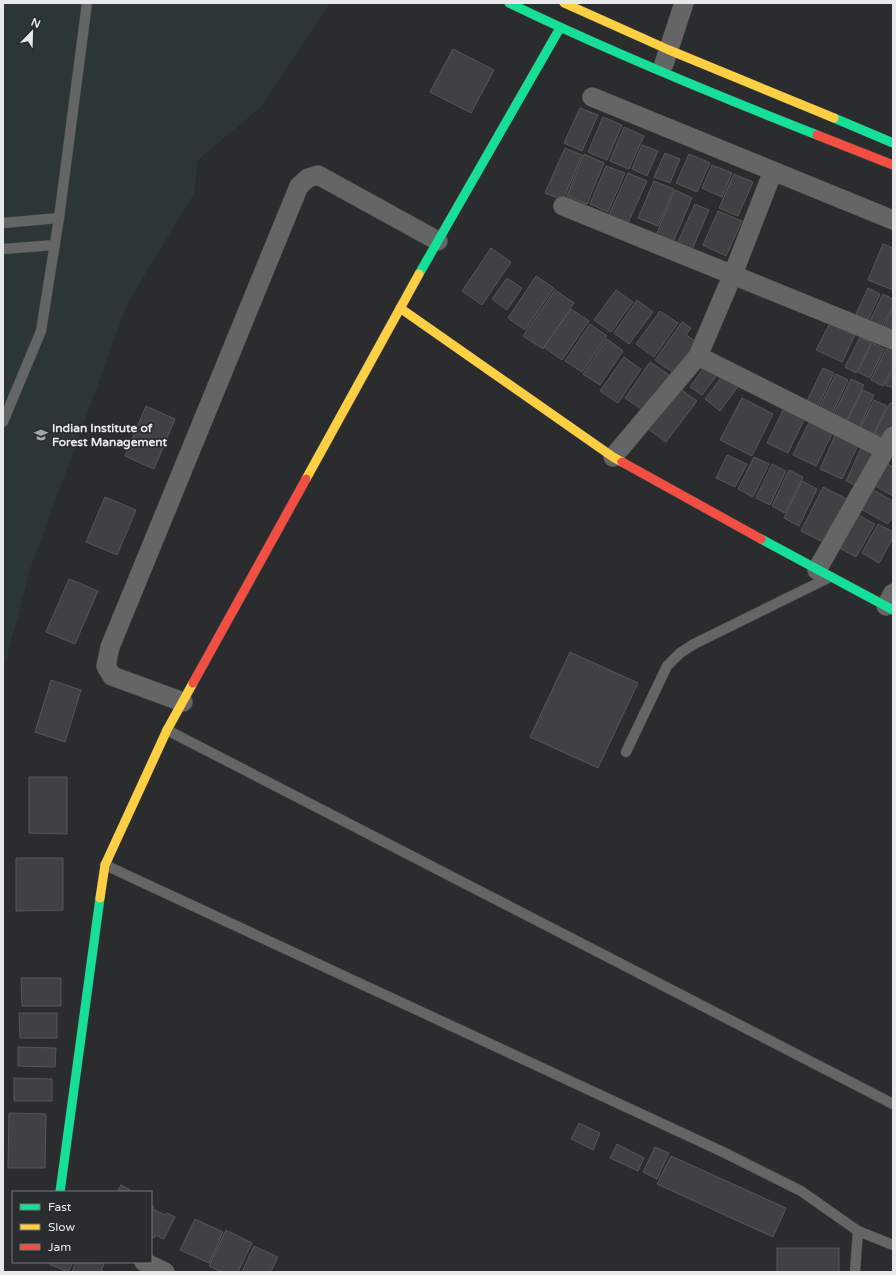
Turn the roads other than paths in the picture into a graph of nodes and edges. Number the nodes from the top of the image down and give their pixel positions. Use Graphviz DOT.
graph roads {
  1 [pos="87,3"];
  2 [pos="509,3"];
  3 [pos="564,3"];
  4 [pos="684,3"];
  5 [pos="560,28"];
  6 [pos="669,50"];
  7 [pos="661,73"];
  8 [pos="592,97"];
  9 [pos="893,143"];
  10 [pos="893,165"];
  11 [pos="773,171"];
  12 [pos="563,206"];
  13 [pos="59,218"];
  14 [pos="893,220"];
  15 [pos="3,223"];
  16 [pos="438,241"];
  17 [pos="55,245"];
  18 [pos="3,249"];
  19 [pos="733,274"];
  20 [pos="400,308"];
  21 [pos="893,340"];
  22 [pos="698,356"];
  23 [pos="3,422"];
  24 [pos="889,443"];
  25 [pos="612,458"];
  26 [pos="824,573"];
  27 [pos="891,603"];
  28 [pos="183,702"];
  29 [pos="167,730"];
  30 [pos="626,752"];
  31 [pos="105,865"];
  32 [pos="893,1104"];
  33 [pos="60,1191"];
  34 [pos="858,1231"];
  35 [pos="893,1245"];
  36 [pos="146,1263"];
  37 [pos="165,1272"];
  38 [pos="855,1272"];
  1 -- 13 [label="lane"];
  2 -- 5 [label="street"];
  3 -- 6 [label="street"];
  4 -- 6 [label="street"];
  5 -- 7 [label="street"];
  5 -- 16 [label="street"];
  6 -- 7 [label="street"];
  6 -- 9 [label="street"];
  7 -- 10 [label="street"];
  8 -- 11 [label="street"];
  11 -- 14 [label="street"];
  11 -- 19 [label="street"];
  12 -- 19 [label="street"];
  13 -- 15 [label="lane"];
  13 -- 17 [label="lane"];
  16 -- 20 [label="street"];
  16 -- 28 [label="street"];
  17 -- 18 [label="lane"];
  17 -- 23 [label="lane"];
  19 -- 21 [label="street"];
  19 -- 22 [label="street"];
  20 -- 25 [label="street"];
  20 -- 28 [label="street"];
  22 -- 24 [label="street"];
  22 -- 25 [label="street"];
  24 -- 26 [label="street"];
  25 -- 26 [label="street"];
  26 -- 27 [label="street"];
  26 -- 30 [label="lane"];
  28 -- 29 [label="street"];
  29 -- 31 [label="street"];
  29 -- 32 [label="lane"];
  31 -- 33 [label="street"];
  31 -- 34 [label="lane"];
  34 -- 35 [label="lane"];
  34 -- 38 [label="lane"];
  36 -- 37 [label="street"];
}
